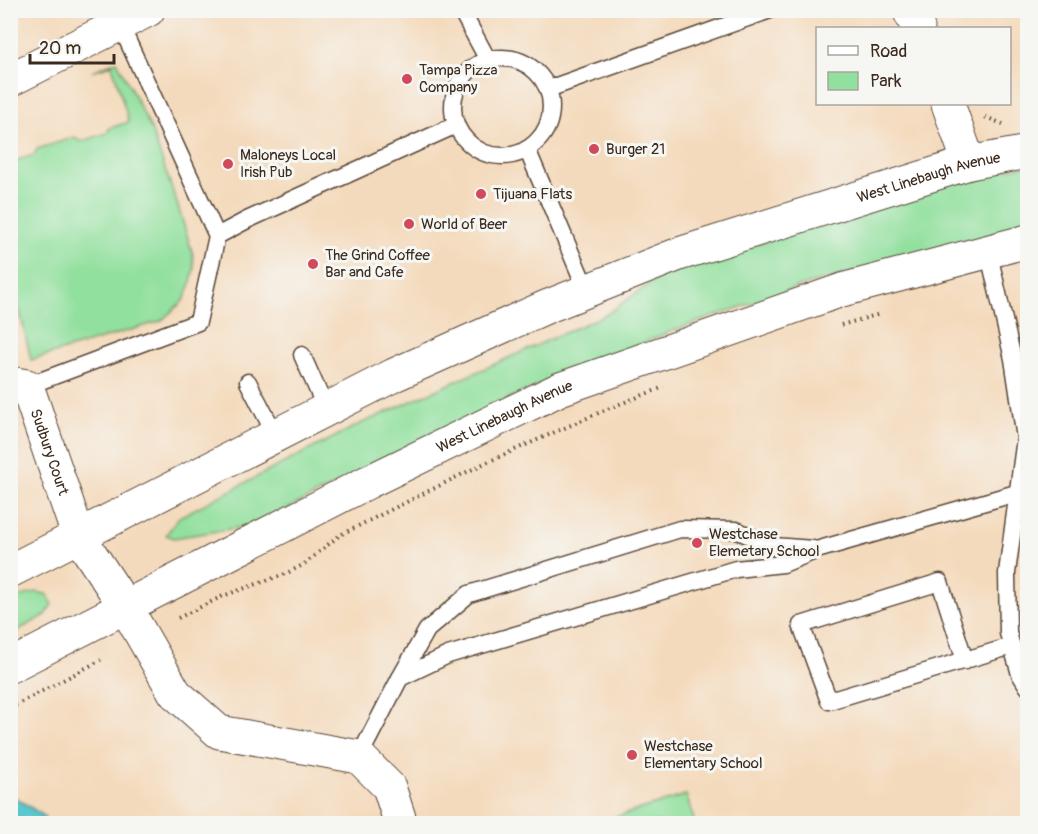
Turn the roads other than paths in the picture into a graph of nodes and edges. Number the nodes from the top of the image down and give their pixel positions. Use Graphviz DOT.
graph roads {
  1 [pos="461,10"];
  2 [pos="770,10"];
  3 [pos="909,10"];
  4 [pos="129,17"];
  5 [pos="918,27"];
  6 [pos="488,60"];
  7 [pos="10,80"];
  8 [pos="548,89"];
  9 [pos="963,109"];
  10 [pos="456,125"];
  11 [pos="1018,139"];
  12 [pos="526,149"];
  13 [pos="969,163"];
  14 [pos="217,236"];
  15 [pos="1028,241"];
  16 [pos="988,250"];
  17 [pos="587,291"];
  18 [pos="302,355"];
  19 [pos="248,382"];
  20 [pos="19,384"];
  21 [pos="326,409"];
  22 [pos="276,436"];
  23 [pos="1020,492"];
  24 [pos="78,535"];
  25 [pos="820,549"];
  26 [pos="10,571"];
  27 [pos="125,606"];
  28 [pos="1012,646"];
  29 [pos="965,661"];
  30 [pos="10,666"];
  31 [pos="400,678"];
  32 [pos="1028,687"];
  33 [pos="359,757"];
  34 [pos="401,824"];
  1 -- 6 [label="lane"];
  2 -- 8 [label="lane"];
  3 -- 5 [label="main road"];
  4 -- 7 [label="main road"];
  4 -- 14 [label="lane"];
  6 -- 8 [label="lane"];
  6 -- 10 [label="lane"];
  8 -- 12 [label="lane"];
  9 -- 13 [label="main road"];
  10 -- 12 [label="lane"];
  10 -- 14 [label="lane"];
  11 -- 13 [label="main road, West Linebaugh Avenue"];
  12 -- 17 [label="lane"];
  13 -- 17 [label="main road, West Linebaugh Avenue"];
  14 -- 20 [label="lane"];
  15 -- 16 [label="main road, West Linebaugh Avenue"];
  16 -- 23 [label="lane"];
  16 -- 27 [label="main road, West Linebaugh Avenue"];
  17 -- 21 [label="main road, West Linebaugh Avenue"];
  18 -- 21 [label="lane"];
  19 -- 22 [label="lane"];
  20 -- 24 [label="main road, Sudbury Court"];
  21 -- 22 [label="main road, West Linebaugh Avenue"];
  22 -- 24 [label="main road, West Linebaugh Avenue"];
  23 -- 25 [label="lane"];
  23 -- 28 [label="lane"];
  24 -- 26 [label="main road, West Linebaugh Avenue"];
  24 -- 27 [label="main road, Sudbury Court"];
  25 -- 31 [label="lane"];
  25 -- 31 [label="lane"];
  27 -- 30 [label="main road, West Linebaugh Avenue"];
  27 -- 33 [label="main road, Sudbury Court"];
  28 -- 29 [label="lane"];
  28 -- 32 [label="lane"];
  29 -- 29 [label="lane"];
  31 -- 33 [label="lane"];
  33 -- 34 [label="main road"];
}
